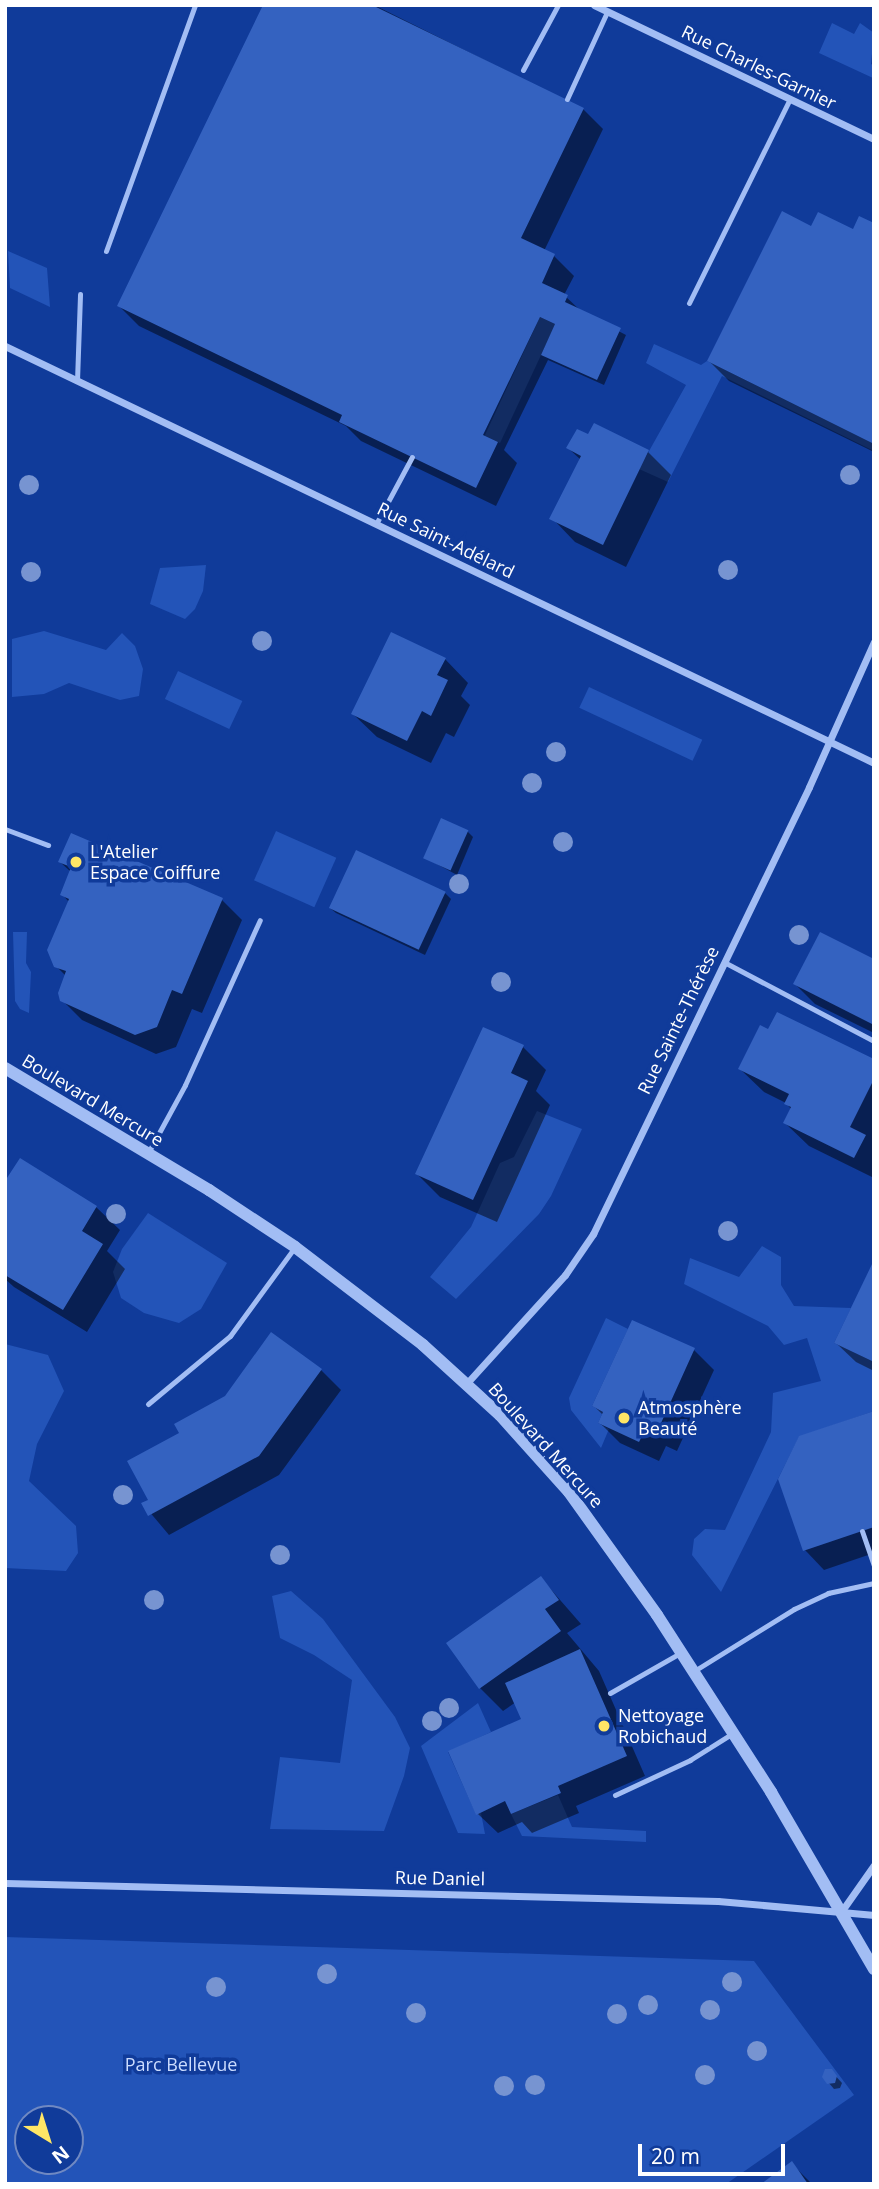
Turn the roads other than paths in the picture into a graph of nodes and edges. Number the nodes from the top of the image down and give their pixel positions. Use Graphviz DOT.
graph roads {
  1 [pos="195,5"];
  2 [pos="558,5"];
  3 [pos="594,5"];
  4 [pos="607,12"];
  5 [pos="523,70"];
  6 [pos="567,99"];
  7 [pos="790,99"];
  8 [pos="874,139"];
  9 [pos="106,251"];
  10 [pos="80,294"];
  11 [pos="689,303"];
  12 [pos="5,346"];
  13 [pos="77,381"];
  14 [pos="412,457"];
  15 [pos="376,524"];
  16 [pos="874,642"];
  17 [pos="829,741"];
  18 [pos="874,763"];
  19 [pos="5,829"];
  20 [pos="48,845"];
  21 [pos="260,920"];
  22 [pos="724,962"];
  23 [pos="874,1041"];
  24 [pos="5,1068"];
  25 [pos="148,1153"];
  26 [pos="295,1247"];
  27 [pos="467,1383"];
  28 [pos="148,1404"];
  29 [pos="862,1531"];
  30 [pos="874,1565"];
  31 [pos="874,1583"];
  32 [pos="682,1652"];
  33 [pos="694,1671"];
  34 [pos="610,1693"];
  35 [pos="734,1733"];
  36 [pos="615,1795"];
  37 [pos="874,1865"];
  38 [pos="5,1883"];
  39 [pos="840,1913"];
  40 [pos="874,1915"];
  41 [pos="874,1969"];
  1 -- 9 [label="lane"];
  2 -- 5 [label="lane"];
  3 -- 4 [label="street, Rue Charles-Garnier"];
  4 -- 6 [label="lane"];
  4 -- 7 [label="street, Rue Charles-Garnier"];
  7 -- 8 [label="street, Rue Charles-Garnier"];
  7 -- 11 [label="lane"];
  10 -- 13 [label="lane"];
  12 -- 13 [label="street, Rue Saint-Adélard"];
  13 -- 15 [label="street, Rue Saint-Adélard"];
  14 -- 15 [label="lane"];
  15 -- 17 [label="street, Rue Saint-Adélard"];
  16 -- 17 [label="street, Rue Sainte-Thérèse"];
  17 -- 18 [label="street, Rue Saint-Adélard"];
  17 -- 22 [label="street, Rue Sainte-Thérèse"];
  19 -- 20 [label="lane"];
  21 -- 25 [label="lane"];
  22 -- 23 [label="lane"];
  22 -- 27 [label="street, Rue Sainte-Thérèse"];
  24 -- 25 [label="street, Boulevard Mercure"];
  25 -- 26 [label="street, Boulevard Mercure"];
  26 -- 27 [label="street, Boulevard Mercure"];
  26 -- 28 [label="lane"];
  27 -- 32 [label="street, Boulevard Mercure"];
  29 -- 30 [label="lane"];
  31 -- 33 [label="lane"];
  32 -- 33 [label="street, Boulevard Mercure"];
  32 -- 34 [label="lane"];
  33 -- 35 [label="street, Boulevard Mercure"];
  35 -- 36 [label="lane"];
  35 -- 39 [label="street, Boulevard Mercure"];
  37 -- 39 [label="street"];
  38 -- 39 [label="street, Rue Daniel"];
  39 -- 40 [label="street, Rue Daniel"];
  39 -- 41 [label="street, Boulevard Mercure"];
}
